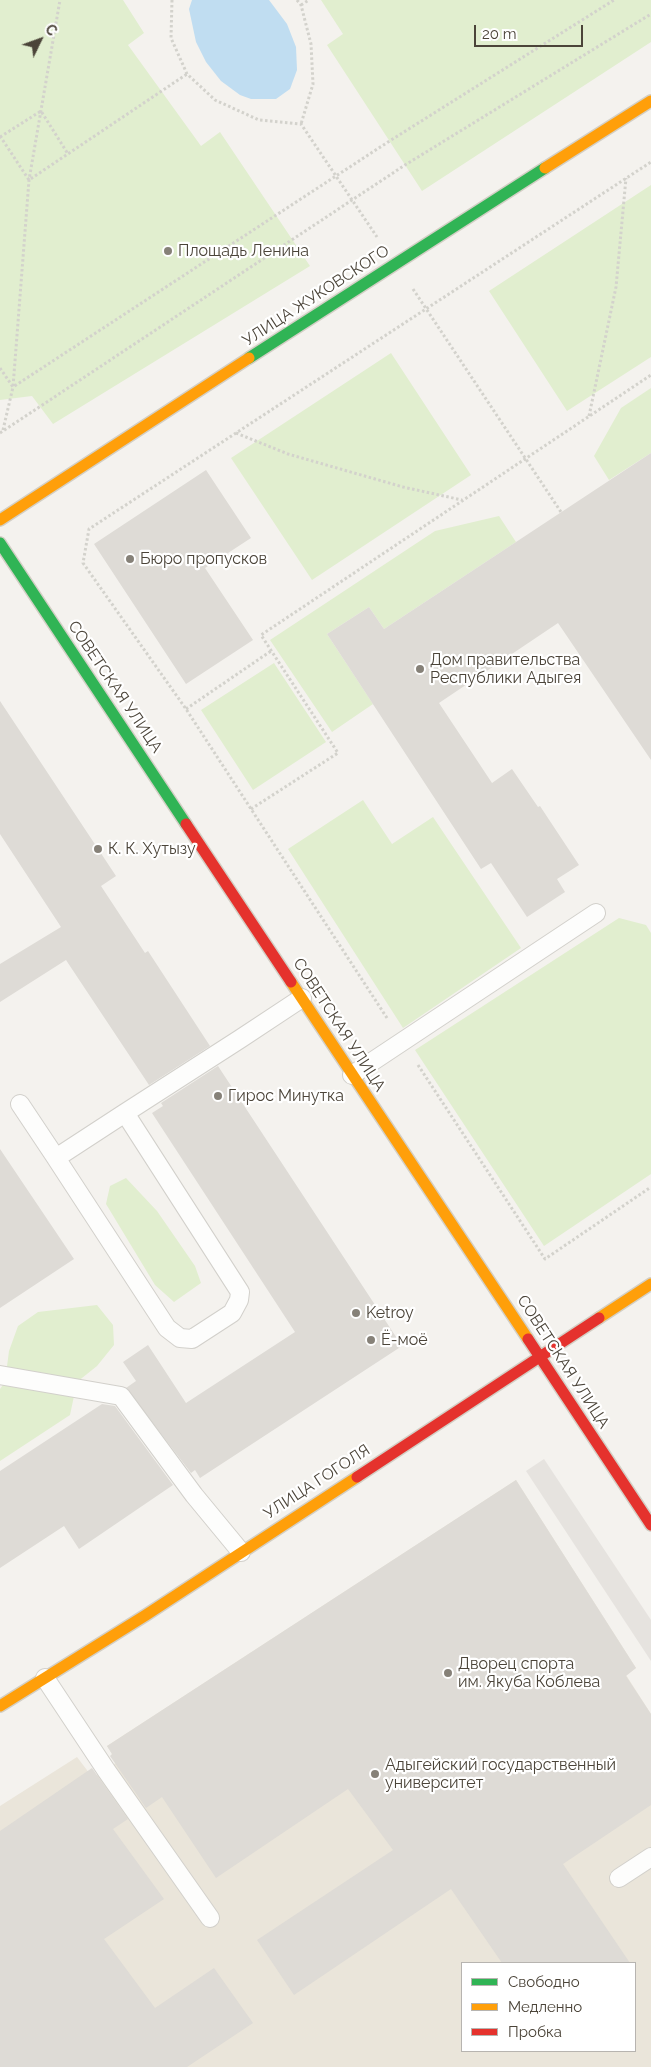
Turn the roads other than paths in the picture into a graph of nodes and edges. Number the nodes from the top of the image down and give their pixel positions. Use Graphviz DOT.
graph roads {
  1 [pos="651,101"];
  2 [pos="0,520"];
  3 [pos="0,543"];
  4 [pos="596,914"];
  5 [pos="302,998"];
  6 [pos="352,1075"];
  7 [pos="20,1104"];
  8 [pos="124,1114"];
  9 [pos="56,1158"];
  10 [pos="651,1284"];
  11 [pos="541,1357"];
  12 [pos="0,1375"];
  13 [pos="651,1525"];
  14 [pos="241,1552"];
  15 [pos="45,1678"];
  16 [pos="0,1706"];
  17 [pos="651,1857"];
  18 [pos="619,1878"];
  19 [pos="210,1918"];
  1 -- 2 [label="main road, УЛИЦА ЖУКОВСКОГО"];
  3 -- 5 [label="main road, СОВЕТСКАЯ УЛИЦА"];
  4 -- 6 [label="lane"];
  5 -- 6 [label="main road, СОВЕТСКАЯ УЛИЦА"];
  5 -- 8 [label="lane"];
  6 -- 11 [label="main road, СОВЕТСКАЯ УЛИЦА"];
  7 -- 9 [label="lane"];
  8 -- 9 [label="lane"];
  8 -- 9 [label="lane"];
  10 -- 11 [label="main road, УЛИЦА ГОГОЛЯ"];
  11 -- 13 [label="main road, СОВЕТСКАЯ УЛИЦА"];
  11 -- 14 [label="main road, УЛИЦА ГОГОЛЯ"];
  12 -- 14 [label="lane"];
  14 -- 15 [label="main road, УЛИЦА ГОГОЛЯ"];
  15 -- 16 [label="main road, УЛИЦА ГОГОЛЯ"];
  15 -- 19 [label="lane"];
  17 -- 18 [label="lane"];
}
